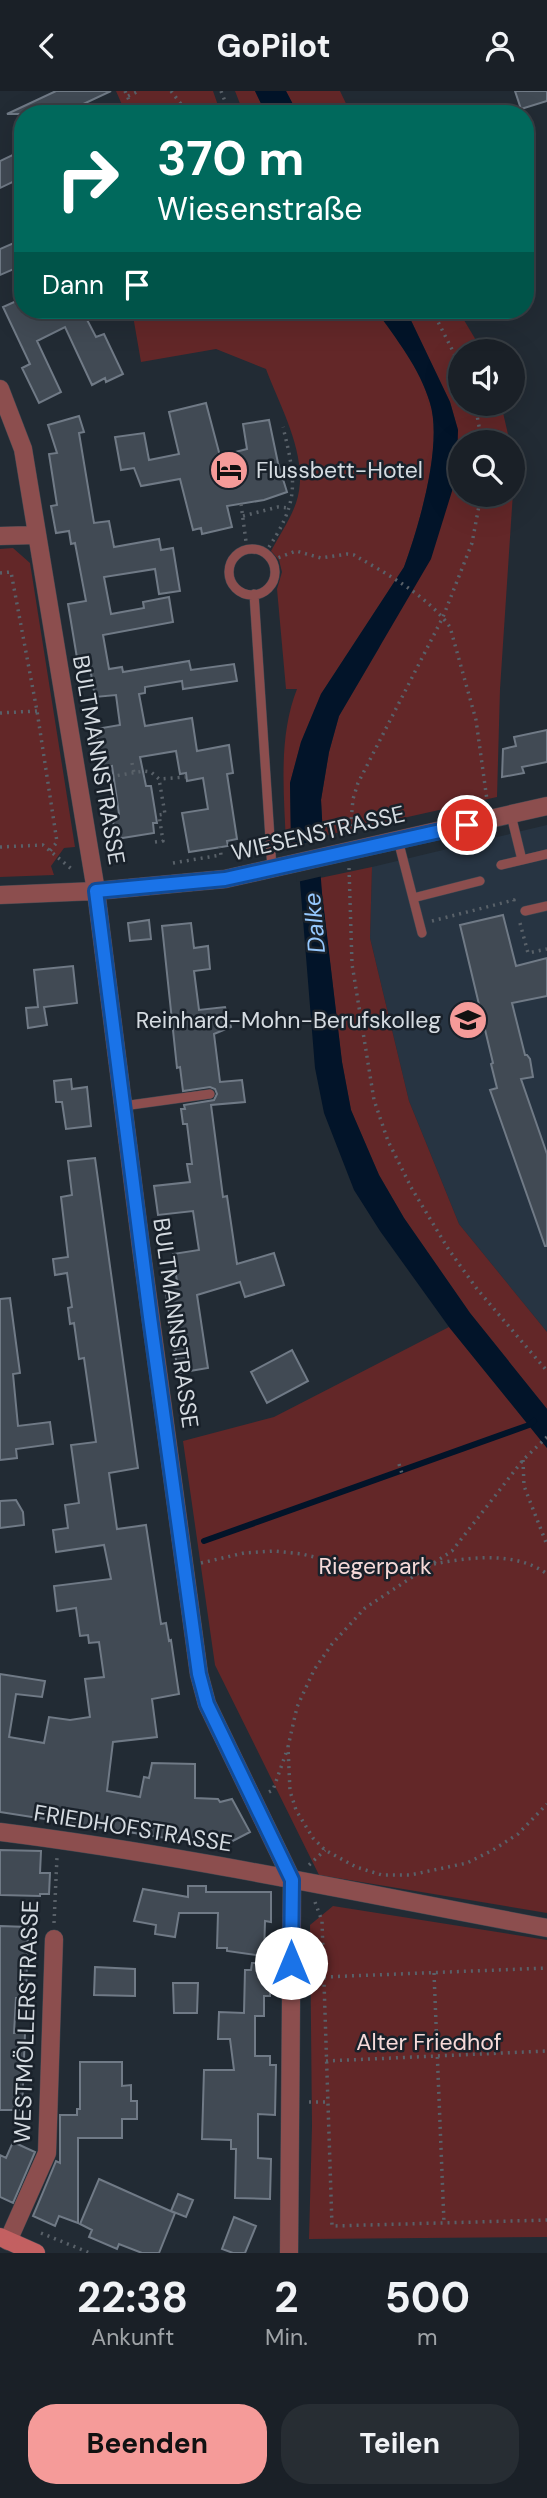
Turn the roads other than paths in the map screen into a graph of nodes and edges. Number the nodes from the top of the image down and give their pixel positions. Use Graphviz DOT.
graph roads {
  1 [pos="0,389"];
  2 [pos="36,535"];
  3 [pos="0,536"];
  4 [pos="254,594"];
  5 [pos="547,806"];
  6 [pos="511,815"];
  7 [pos="398,841"];
  8 [pos="547,854"];
  9 [pos="522,860"];
  10 [pos="501,865"];
  11 [pos="272,869"];
  12 [pos="480,881"];
  13 [pos="96,891"];
  14 [pos="0,895"];
  15 [pos="413,898"];
  16 [pos="547,906"];
  17 [pos="525,911"];
  18 [pos="421,928"];
  19 [pos="210,1094"];
  20 [pos="123,1106"];
  21 [pos="0,1832"];
  22 [pos="300,1882"];
  23 [pos="547,1928"];
  24 [pos="54,1939"];
  25 [pos="4,2239"];
  26 [pos="36,2253"];
  27 [pos="289,2253"];
  1 -- 2 [label="street, BULTMANNSTRASSE"];
  2 -- 3 [label="street"];
  2 -- 13 [label="street, BULTMANNSTRASSE"];
  4 -- 4 [label="lane"];
  4 -- 11 [label="lane"];
  5 -- 6 [label="street, WIESENSTRASSE"];
  6 -- 7 [label="street, WIESENSTRASSE"];
  6 -- 9 [label="lane"];
  7 -- 11 [label="street, WIESENSTRASSE"];
  7 -- 15 [label="lane"];
  8 -- 9 [label="lane"];
  9 -- 10 [label="lane"];
  11 -- 13 [label="street, WIESENSTRASSE"];
  12 -- 15 [label="lane"];
  13 -- 14 [label="street, WIESENSTRASSE"];
  13 -- 20 [label="street, BULTMANNSTRASSE"];
  15 -- 18 [label="lane"];
  16 -- 17 [label="lane"];
  19 -- 20 [label="lane"];
  20 -- 22 [label="street, BULTMANNSTRASSE"];
  21 -- 22 [label="street, FRIEDHOFSTRASSE"];
  22 -- 23 [label="street, FRIEDHOFSTRASSE"];
  22 -- 27 [label="street, BULTMANNSTRASSE"];
  24 -- 25 [label="street, WESTMÖLLERSTRASSE"];
  25 -- 26 [label="main road"];
}
